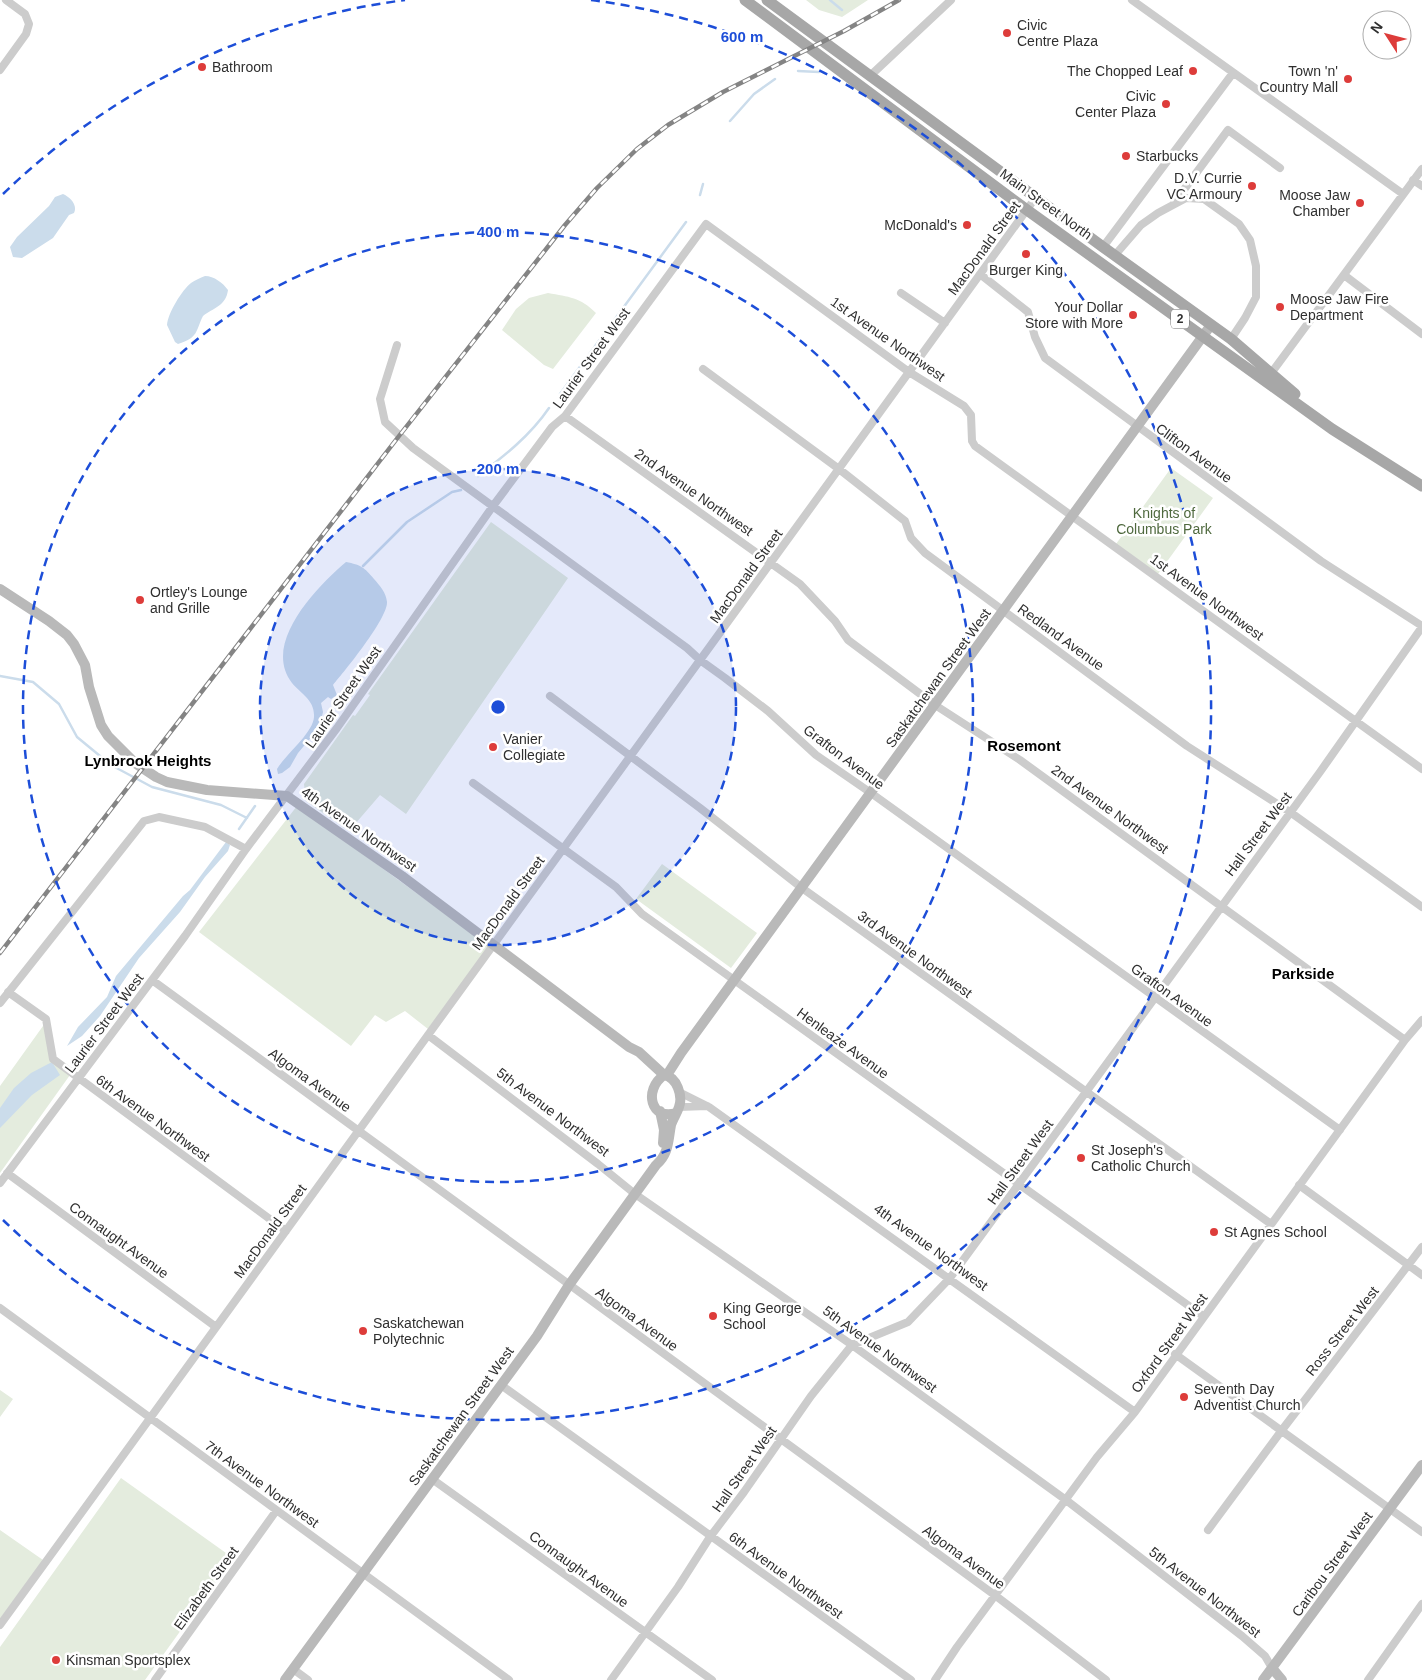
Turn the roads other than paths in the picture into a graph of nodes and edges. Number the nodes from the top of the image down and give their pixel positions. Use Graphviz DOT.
graph roads {
  1 [pos="6,0"];
  2 [pos="745,0"];
  3 [pos="767,0"];
  4 [pos="951,0"];
  5 [pos="1132,0"];
  6 [pos="0,70"];
  7 [pos="1233,73"];
  8 [pos="871,75"];
  9 [pos="1280,168"];
  10 [pos="1422,169"];
  11 [pos="1414,180"];
  12 [pos="1422,186"];
  13 [pos="1403,194"];
  14 [pos="1036,196"];
  15 [pos="1173,205"];
  16 [pos="1027,210"];
  17 [pos="706,224"];
  18 [pos="1103,247"];
  19 [pos="1115,256"];
  20 [pos="980,274"];
  21 [pos="1344,275"];
  22 [pos="901,293"];
  23 [pos="945,323"];
  24 [pos="1211,325"];
  25 [pos="1422,334"];
  26 [pos="1203,335"];
  27 [pos="1231,339"];
  28 [pos="397,345"];
  29 [pos="703,369"];
  30 [pos="909,372"];
  31 [pos="1268,377"];
  32 [pos="565,416"];
  33 [pos="1137,426"];
  34 [pos="838,469"];
  35 [pos="1422,486"];
  36 [pos="493,506"];
  37 [pos="1073,515"];
  38 [pos="771,562"];
  39 [pos="0,589"];
  40 [pos="1003,611"];
  41 [pos="1422,626"];
  42 [pos="700,660"];
  43 [pos="550,696"];
  44 [pos="935,705"];
  45 [pos="1356,721"];
  46 [pos="630,756"];
  47 [pos="1422,769"];
  48 [pos="473,783"];
  49 [pos="871,793"];
  50 [pos="287,796"];
  51 [pos="1290,812"];
  52 [pos="246,849"];
  53 [pos="563,849"];
  54 [pos="802,888"];
  55 [pos="1221,905"];
  56 [pos="1422,908"];
  57 [pos="494,944"];
  58 [pos="152,980"];
  59 [pos="735,980"];
  60 [pos="8,992"];
  61 [pos="1155,998"];
  62 [pos="0,1003"];
  63 [pos="1421,1022"];
  64 [pos="428,1035"];
  65 [pos="1405,1040"];
  66 [pos="629,1047"];
  67 [pos="669,1077"];
  68 [pos="78,1078"];
  69 [pos="655,1083"];
  70 [pos="679,1092"];
  71 [pos="1086,1092"];
  72 [pos="709,1107"];
  73 [pos="678,1110"];
  74 [pos="660,1111"];
  75 [pos="1340,1130"];
  76 [pos="358,1131"];
  77 [pos="656,1165"];
  78 [pos="7,1173"];
  79 [pos="0,1183"];
  80 [pos="1019,1185"];
  81 [pos="1299,1185"];
  82 [pos="635,1194"];
  83 [pos="1270,1224"];
  84 [pos="286,1231"];
  85 [pos="1422,1247"];
  86 [pos="1409,1265"];
  87 [pos="1422,1275"];
  88 [pos="950,1278"];
  89 [pos="569,1285"];
  90 [pos="0,1308"];
  91 [pos="1203,1316"];
  92 [pos="216,1327"];
  93 [pos="852,1345"];
  94 [pos="1176,1354"];
  95 [pos="501,1385"];
  96 [pos="1135,1412"];
  97 [pos="150,1418"];
  98 [pos="1282,1430"];
  99 [pos="781,1438"];
  100 [pos="1422,1464"];
  101 [pos="432,1479"];
  102 [pos="1066,1500"];
  103 [pos="1389,1509"];
  104 [pos="276,1511"];
  105 [pos="1208,1530"];
  106 [pos="1422,1532"];
  107 [pos="710,1536"];
  108 [pos="363,1574"];
  109 [pos="996,1596"];
  110 [pos="1422,1604"];
  111 [pos="0,1625"];
  112 [pos="646,1632"];
  113 [pos="1272,1668"];
  114 [pos="293,1669"];
  115 [pos="155,1680"];
  116 [pos="285,1680"];
  117 [pos="308,1680"];
  118 [pos="509,1680"];
  119 [pos="611,1680"];
  120 [pos="712,1680"];
  121 [pos="911,1680"];
  122 [pos="935,1680"];
  123 [pos="1106,1680"];
  124 [pos="1264,1680"];
  125 [pos="1282,1680"];
  126 [pos="1368,1680"];
  1 -- 6 [label="street"];
  2 -- 16 [label="main road, Main Street North / 2"];
  3 -- 8 [label="main road, Main Street North / 2"];
  4 -- 8 [label="street"];
  5 -- 7 [label="street"];
  7 -- 13 [label="street"];
  7 -- 18 [label="street"];
  8 -- 14 [label="main road, Main Street North / 2"];
  9 -- 15 [label="street"];
  10 -- 11 [label="street"];
  11 -- 12 [label="street"];
  11 -- 13 [label="street"];
  13 -- 21 [label="street"];
  14 -- 16 [label="street, MacDonald Street"];
  14 -- 18 [label="main road, Main Street North / 2"];
  15 -- 19 [label="street"];
  15 -- 27 [label="street"];
  16 -- 20 [label="street, MacDonald Street"];
  16 -- 26 [label="main road, Main Street North / 2"];
  17 -- 30 [label="street, 1st Avenue Northwest"];
  17 -- 32 [label="street, Laurier Street West"];
  18 -- 19 [label="main road, Main Street North / 2"];
  19 -- 24 [label="main road, Main Street North / 2"];
  20 -- 23 [label="street, MacDonald Street"];
  20 -- 33 [label="street, Clifton Avenue"];
  21 -- 25 [label="street"];
  21 -- 31 [label="street"];
  22 -- 23 [label="street"];
  23 -- 30 [label="street, MacDonald Street"];
  24 -- 26 [label="street, Saskatchewan Street West"];
  24 -- 27 [label="main road, Main Street North / 2"];
  26 -- 31 [label="main road, Main Street North / 2"];
  26 -- 33 [label="street, Saskatchewan Street West"];
  27 -- 31 [label="main road, Main Street North / 2"];
  28 -- 36 [label="street, Grafton Avenue"];
  29 -- 34 [label="street, Redland Avenue"];
  30 -- 34 [label="street, MacDonald Street"];
  30 -- 37 [label="street, 1st Avenue Northwest"];
  31 -- 35 [label="main road, Main Street North / 2"];
  32 -- 36 [label="street, Laurier Street West"];
  32 -- 38 [label="street, 2nd Avenue Northwest"];
  33 -- 37 [label="street, Saskatchewan Street West"];
  33 -- 41 [label="street, Clifton Avenue"];
  34 -- 38 [label="street, MacDonald Street"];
  34 -- 40 [label="street, Redland Avenue"];
  36 -- 42 [label="street, Grafton Avenue"];
  36 -- 50 [label="street, Laurier Street West"];
  37 -- 40 [label="street, Saskatchewan Street West"];
  37 -- 45 [label="street, 1st Avenue Northwest"];
  38 -- 42 [label="street, MacDonald Street"];
  38 -- 44 [label="street, 2nd Avenue Northwest"];
  39 -- 50 [label="street, 4th Avenue Northwest"];
  40 -- 44 [label="street, Saskatchewan Street West"];
  40 -- 51 [label="street, Redland Avenue"];
  41 -- 45 [label="street, Hall Street West"];
  42 -- 46 [label="street, MacDonald Street"];
  42 -- 49 [label="street, Grafton Avenue"];
  43 -- 46 [label="street, 3rd Avenue Northwest"];
  44 -- 49 [label="street, Saskatchewan Street West"];
  44 -- 55 [label="street, 2nd Avenue Northwest"];
  45 -- 47 [label="street, 1st Avenue Northwest"];
  45 -- 51 [label="street, Hall Street West"];
  46 -- 53 [label="street, MacDonald Street"];
  46 -- 54 [label="street, 3rd Avenue Northwest"];
  48 -- 53 [label="street, Henleaze Avenue"];
  49 -- 54 [label="street, Saskatchewan Street West"];
  49 -- 61 [label="street, Grafton Avenue"];
  50 -- 52 [label="street, Laurier Street West"];
  50 -- 57 [label="street, 4th Avenue Northwest"];
  51 -- 55 [label="street, Hall Street West"];
  51 -- 56 [label="street, Redland Avenue"];
  52 -- 58 [label="street, Laurier Street West"];
  52 -- 60 [label="street"];
  53 -- 57 [label="street, MacDonald Street"];
  53 -- 59 [label="street, Henleaze Avenue"];
  54 -- 59 [label="street, Saskatchewan Street West"];
  54 -- 71 [label="street, 3rd Avenue Northwest"];
  55 -- 61 [label="street, Hall Street West"];
  55 -- 65 [label="street, 2nd Avenue Northwest"];
  57 -- 64 [label="street, MacDonald Street"];
  57 -- 66 [label="street, 4th Avenue Northwest"];
  58 -- 68 [label="street, Laurier Street West"];
  58 -- 76 [label="street, Algoma Avenue"];
  59 -- 67 [label="street, Saskatchewan Street West"];
  59 -- 80 [label="street, Henleaze Avenue"];
  60 -- 62 [label="street"];
  60 -- 68 [label="street, 6th Avenue Northwest"];
  61 -- 71 [label="street, Hall Street West"];
  61 -- 75 [label="street, Grafton Avenue"];
  63 -- 65 [label="street, Oxford Street West"];
  64 -- 76 [label="street, MacDonald Street"];
  64 -- 82 [label="street, 5th Avenue Northwest"];
  65 -- 75 [label="street, Oxford Street West"];
  66 -- 67 [label="street, 4th Avenue Northwest"];
  66 -- 69 [label="street, 4th Avenue Northwest"];
  67 -- 69 [label="street"];
  67 -- 70 [label="street"];
  68 -- 78 [label="street, Laurier Street West"];
  68 -- 84 [label="street, 6th Avenue Northwest"];
  69 -- 74 [label="street"];
  70 -- 72 [label="street, 4th Avenue Northwest"];
  70 -- 73 [label="street"];
  71 -- 80 [label="street, Hall Street West"];
  71 -- 83 [label="street, 3rd Avenue Northwest"];
  72 -- 73 [label="street"];
  72 -- 88 [label="street, 4th Avenue Northwest"];
  73 -- 74 [label="street"];
  73 -- 77 [label="street, Saskatchewan Street West"];
  74 -- 77 [label="street, Saskatchewan Street West"];
  75 -- 81 [label="street, Oxford Street West"];
  76 -- 84 [label="street, MacDonald Street"];
  76 -- 89 [label="street, Algoma Avenue"];
  77 -- 82 [label="street, Saskatchewan Street West"];
  78 -- 79 [label="street, Laurier Street West"];
  78 -- 92 [label="street, Connaught Avenue"];
  80 -- 88 [label="street, Hall Street West"];
  80 -- 91 [label="street, Henleaze Avenue"];
  81 -- 83 [label="street, Oxford Street West"];
  81 -- 86 [label="street"];
  82 -- 89 [label="street, Saskatchewan Street West"];
  82 -- 93 [label="street, 5th Avenue Northwest"];
  83 -- 91 [label="street, Oxford Street West"];
  84 -- 92 [label="street, MacDonald Street"];
  85 -- 86 [label="street, Ross Street West"];
  86 -- 87 [label="street"];
  86 -- 98 [label="street, Ross Street West"];
  88 -- 93 [label="street, Hall Street West"];
  88 -- 96 [label="street, 4th Avenue Northwest"];
  89 -- 95 [label="street, Saskatchewan Street West"];
  89 -- 99 [label="street, Algoma Avenue"];
  90 -- 97 [label="street, 7th Avenue Northwest"];
  91 -- 94 [label="street, Oxford Street West"];
  92 -- 97 [label="street, MacDonald Street"];
  93 -- 99 [label="street, Hall Street West"];
  93 -- 102 [label="street, 5th Avenue Northwest"];
  94 -- 96 [label="street, Oxford Street West"];
  94 -- 98 [label="street"];
  95 -- 101 [label="street, Saskatchewan Street West"];
  95 -- 107 [label="street, 6th Avenue Northwest"];
  96 -- 102 [label="street, Oxford Street West"];
  97 -- 104 [label="street, 7th Avenue Northwest"];
  97 -- 111 [label="street, MacDonald Street"];
  98 -- 103 [label="street"];
  98 -- 105 [label="street, Ross Street West"];
  99 -- 107 [label="street, Hall Street West"];
  99 -- 109 [label="street, Algoma Avenue"];
  100 -- 103 [label="street, Caribou Street West"];
  101 -- 108 [label="street, Saskatchewan Street West"];
  101 -- 112 [label="street, Connaught Avenue"];
  102 -- 109 [label="street, Oxford Street West"];
  102 -- 113 [label="street, 5th Avenue Northwest"];
  103 -- 106 [label="street"];
  103 -- 113 [label="street, Caribou Street West"];
  104 -- 108 [label="street, 7th Avenue Northwest"];
  104 -- 115 [label="street, Elizabeth Street"];
  107 -- 112 [label="street, Hall Street West"];
  107 -- 121 [label="street, 6th Avenue Northwest"];
  108 -- 114 [label="street, Saskatchewan Street West"];
  108 -- 118 [label="street, 7th Avenue Northwest"];
  109 -- 122 [label="street, Oxford Street West"];
  109 -- 123 [label="street, Algoma Avenue"];
  110 -- 126 [label="street"];
  112 -- 119 [label="street, Hall Street West"];
  112 -- 120 [label="street, Connaught Avenue"];
  113 -- 124 [label="street, Caribou Street West"];
  113 -- 125 [label="street, 5th Avenue Northwest"];
  114 -- 116 [label="street, Saskatchewan Street West"];
  114 -- 117 [label="street"];
}
